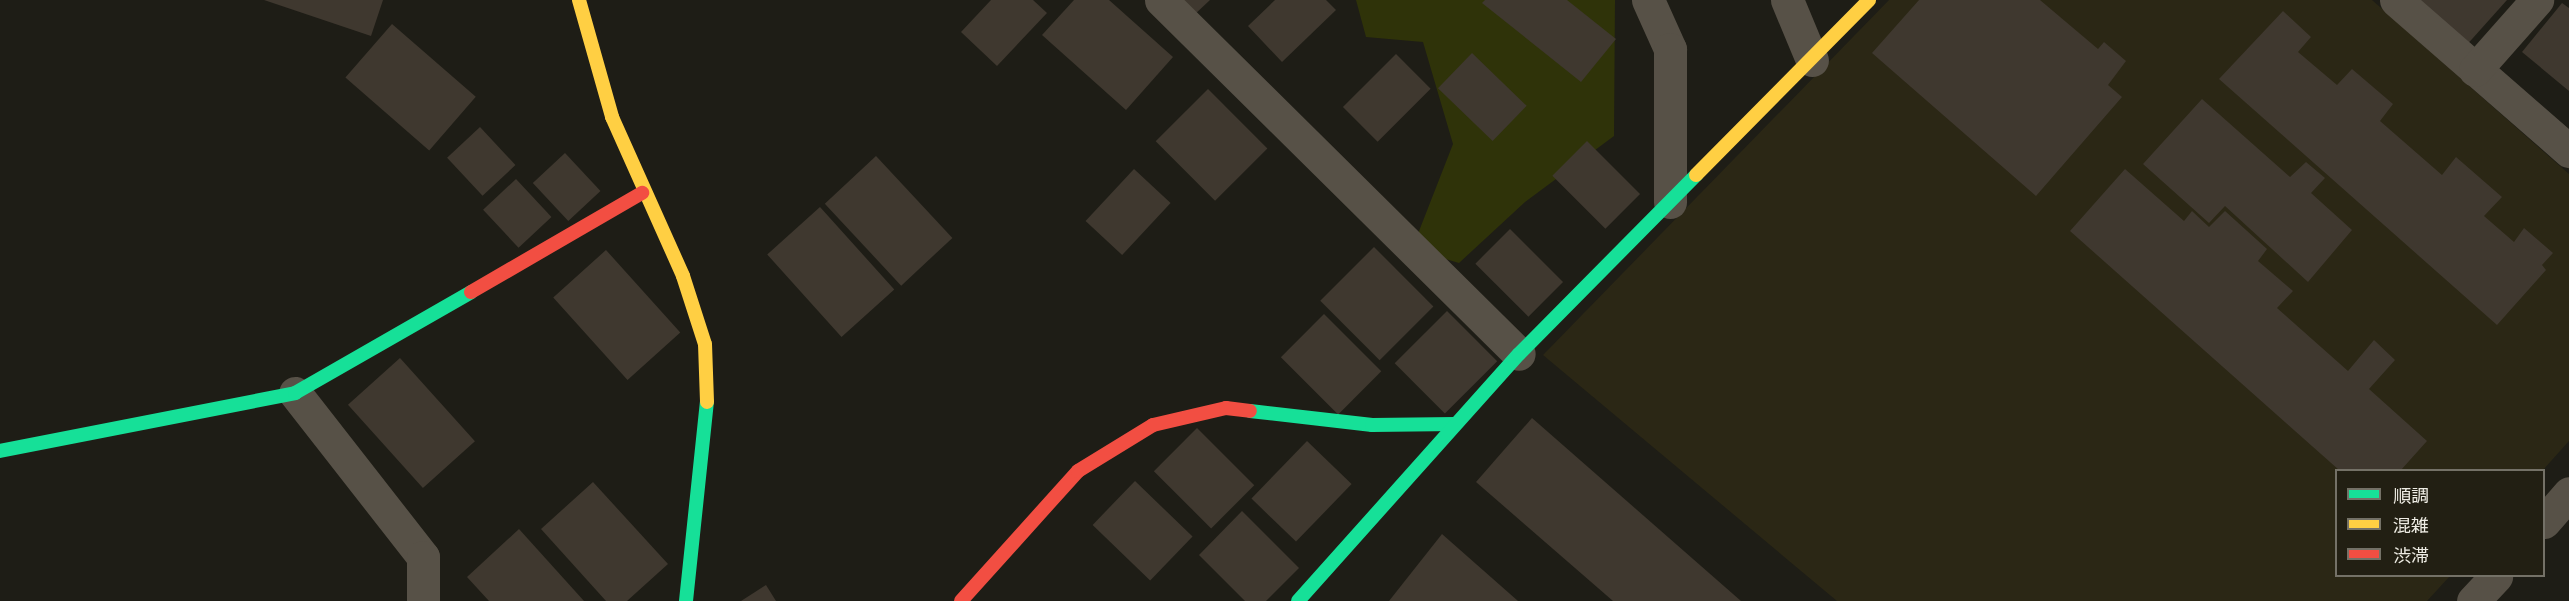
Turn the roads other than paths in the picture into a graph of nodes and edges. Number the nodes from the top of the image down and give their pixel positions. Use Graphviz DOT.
graph roads {
  1 [pos="579,0"];
  2 [pos="1161,0"];
  3 [pos="1648,0"];
  4 [pos="1787,0"];
  5 [pos="1869,0"];
  6 [pos="2396,0"];
  7 [pos="2537,0"];
  8 [pos="1812,60"];
  9 [pos="2475,70"];
  10 [pos="2569,151"];
  11 [pos="642,193"];
  12 [pos="1670,202"];
  13 [pos="1519,354"];
  14 [pos="295,393"];
  15 [pos="1455,424"];
  16 [pos="0,451"];
  17 [pos="2569,494"];
  18 [pos="2545,521"];
  19 [pos="2495,577"];
  20 [pos="423,601"];
  21 [pos="686,601"];
  22 [pos="961,601"];
  23 [pos="1298,601"];
  24 [pos="2473,601"];
  1 -- 11 [label="street"];
  2 -- 13 [label="street"];
  3 -- 12 [label="street"];
  4 -- 8 [label="street"];
  5 -- 8 [label="street"];
  6 -- 9 [label="street"];
  7 -- 9 [label="street"];
  8 -- 12 [label="street"];
  9 -- 10 [label="street"];
  11 -- 14 [label="street"];
  11 -- 21 [label="street"];
  12 -- 13 [label="street"];
  13 -- 15 [label="street"];
  14 -- 16 [label="street"];
  14 -- 20 [label="street"];
  15 -- 22 [label="street"];
  15 -- 23 [label="street"];
  17 -- 18 [label="street"];
  19 -- 24 [label="street"];
}
